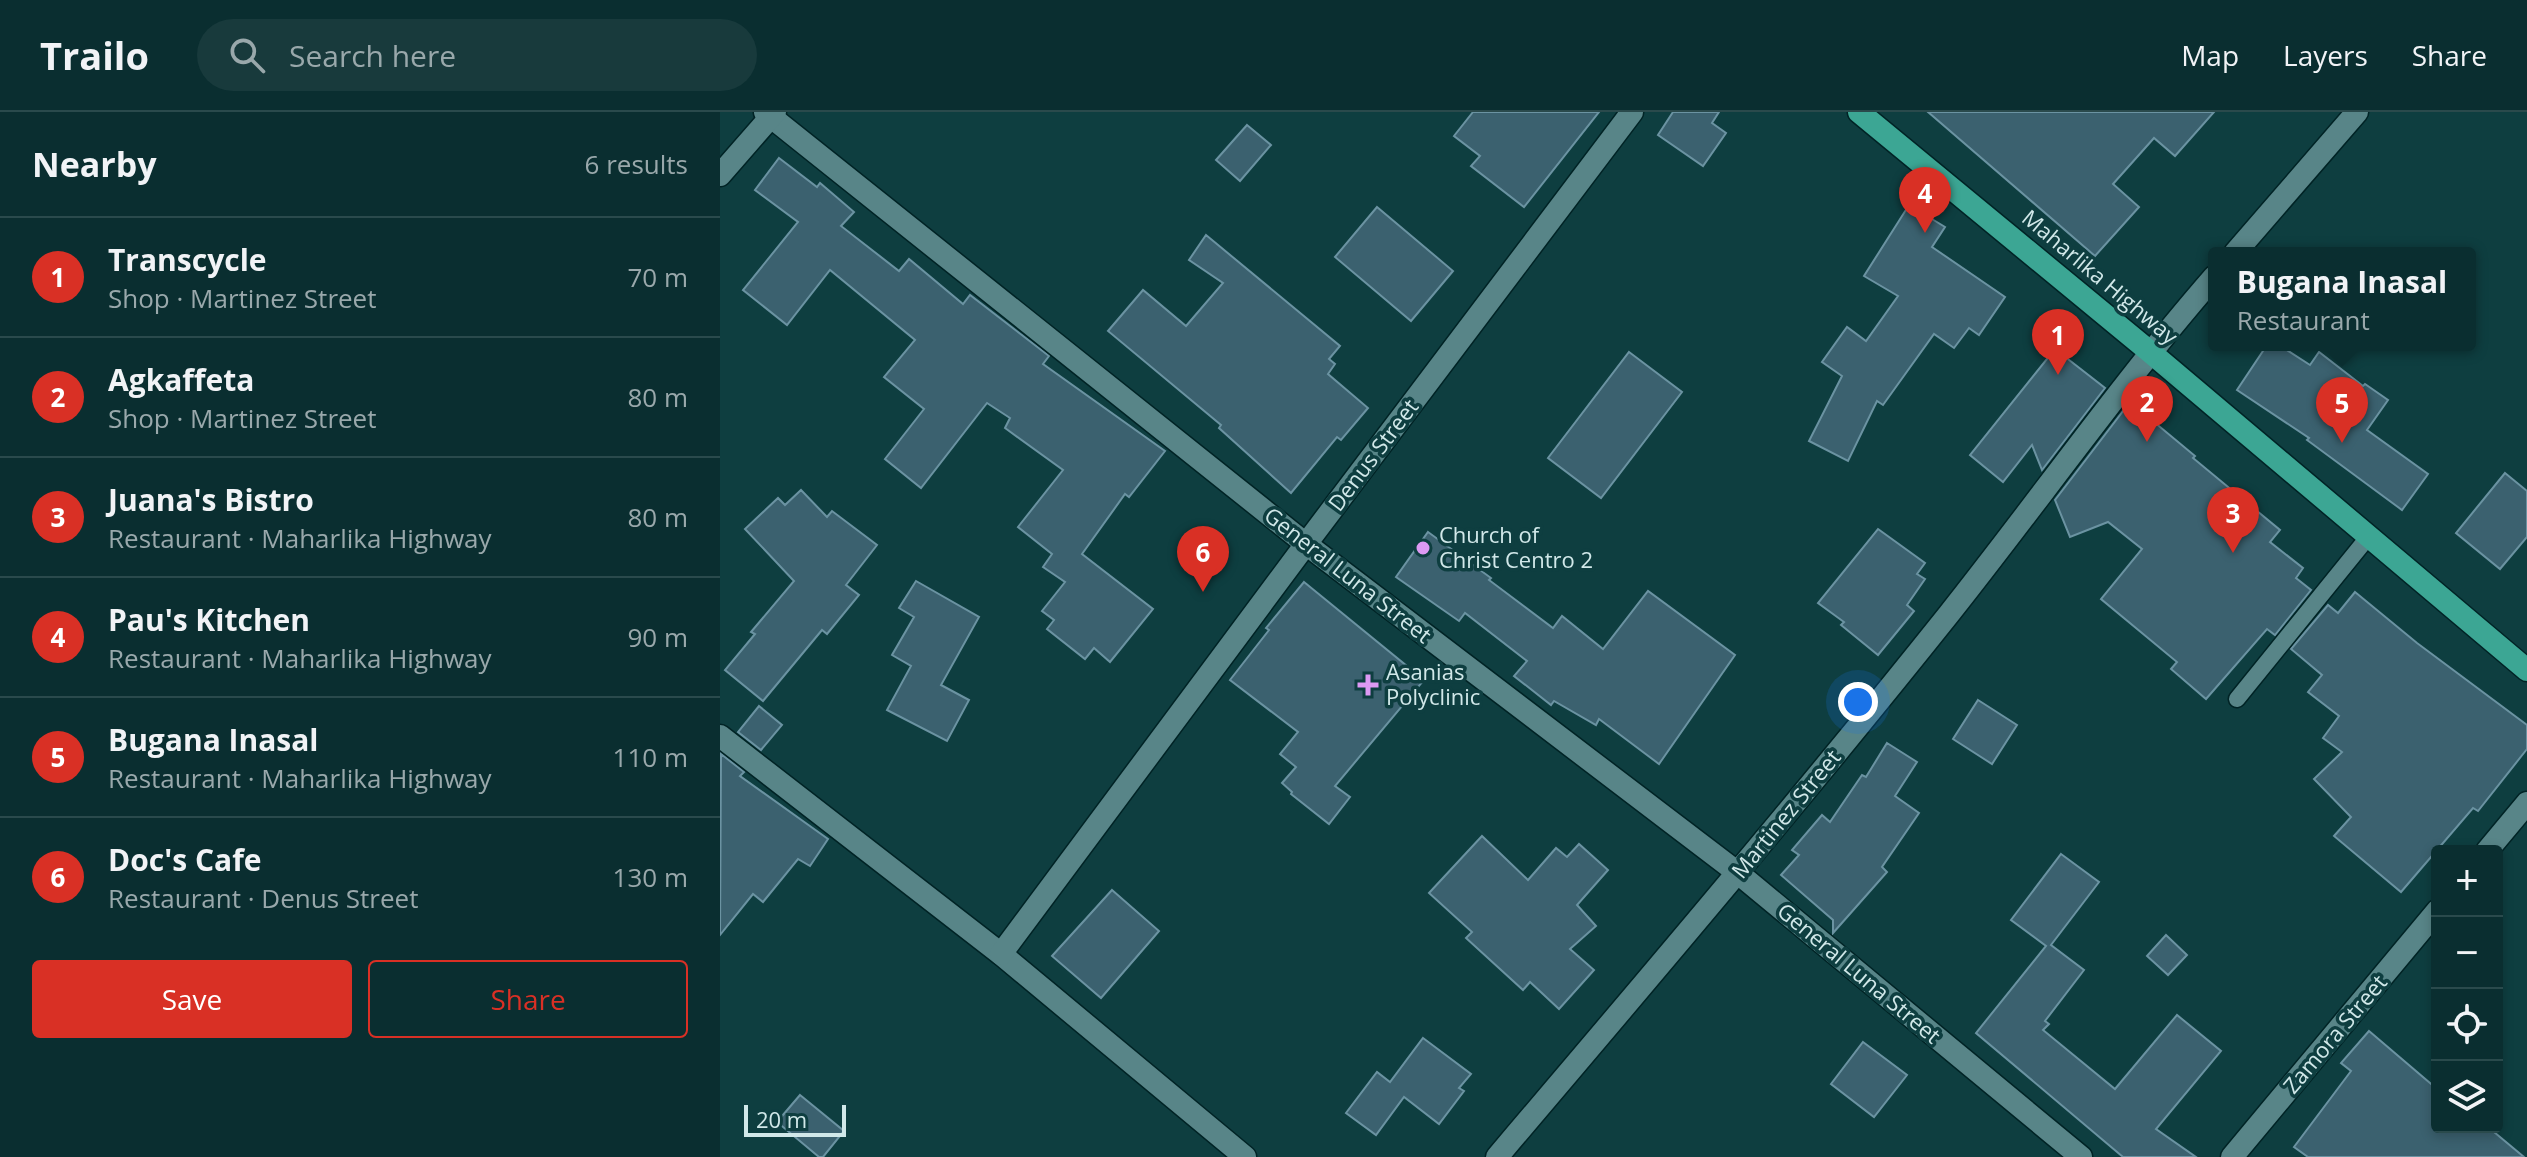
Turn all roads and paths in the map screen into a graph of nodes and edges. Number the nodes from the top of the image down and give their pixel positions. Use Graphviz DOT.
graph roads {
  1 [pos="1632,112"];
  2 [pos="1859,112"];
  3 [pos="2357,112"];
  4 [pos="770,114"];
  5 [pos="720,175"];
  6 [pos="2240,247"];
  7 [pos="2208,284"];
  8 [pos="2149,351"];
  9 [pos="2369,536"];
  10 [pos="1306,544"];
  11 [pos="2527,670"];
  12 [pos="2237,699"];
  13 [pos="720,736"];
  14 [pos="2527,803"];
  15 [pos="2492,845"];
  16 [pos="1738,873"];
  17 [pos="2432,917"];
  18 [pos="1001,954"];
  19 [pos="1245,1157"];
  20 [pos="1497,1157"];
  21 [pos="2081,1157"];
  22 [pos="2232,1157"];
  1 -- 10 [label="street, Denus Street"];
  2 -- 8 [label="highway, Maharlika Highway"];
  3 -- 6 [label="street"];
  4 -- 5 [label="street"];
  4 -- 10 [label="street, General Luna Street"];
  7 -- 8 [label="street, Martinez Street"];
  8 -- 9 [label="highway, Maharlika Highway"];
  8 -- 16 [label="street, Martinez Street"];
  9 -- 11 [label="highway, Maharlika Highway"];
  9 -- 12 [label="lane"];
  10 -- 16 [label="street, General Luna Street"];
  10 -- 18 [label="street, Denus Street"];
  13 -- 18 [label="street"];
  14 -- 15 [label="street"];
  16 -- 20 [label="street, Martinez Street"];
  16 -- 21 [label="street, General Luna Street"];
  17 -- 22 [label="street, Zamora Street"];
  18 -- 19 [label="street"];
}
